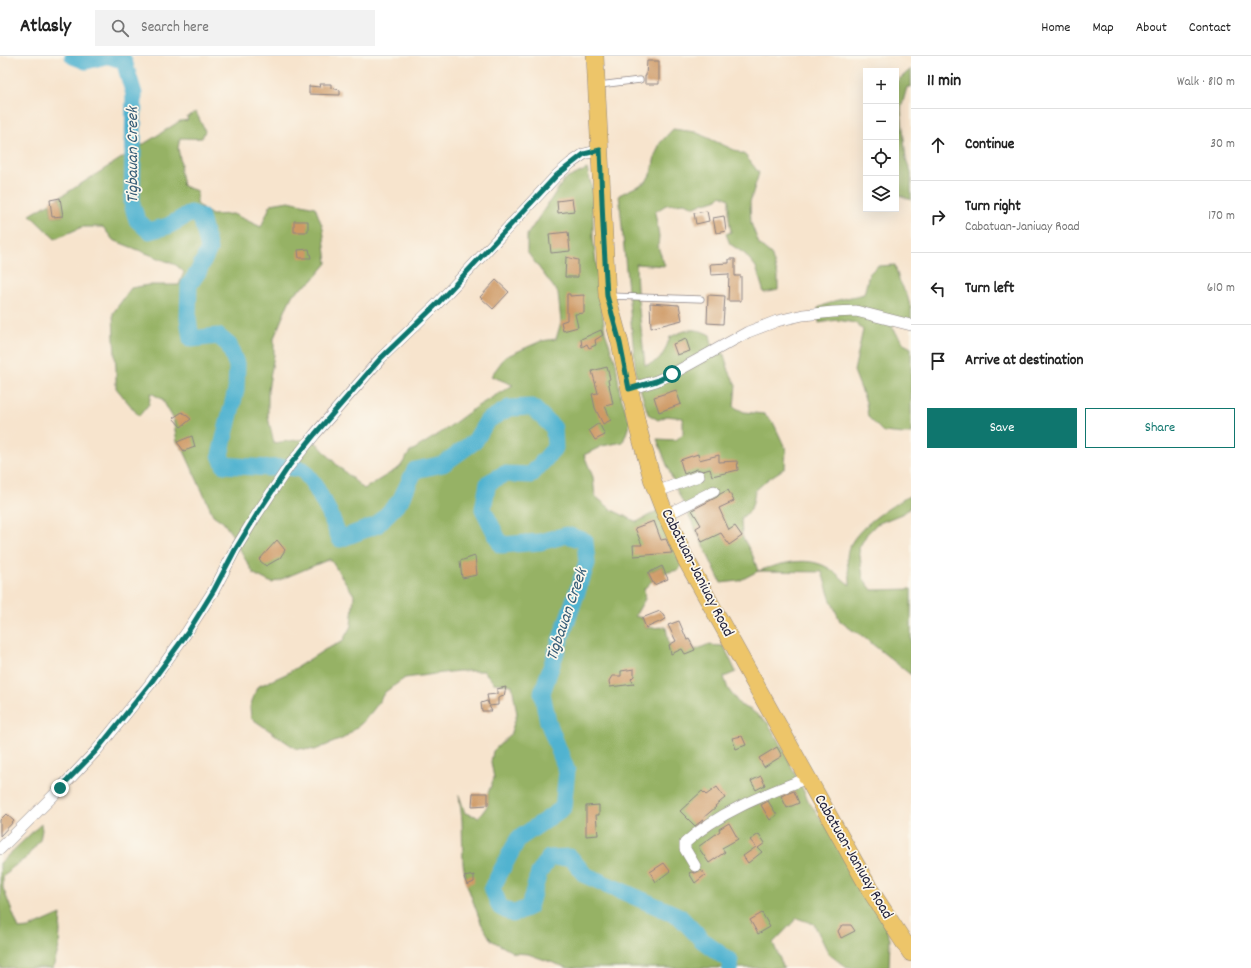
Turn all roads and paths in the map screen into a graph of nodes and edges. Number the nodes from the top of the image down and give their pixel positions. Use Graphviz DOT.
graph roads {
  1 [pos="595,56"];
  2 [pos="640,80"];
  3 [pos="597,85"];
  4 [pos="600,150"];
  5 [pos="607,296"];
  6 [pos="701,299"];
  7 [pos="911,325"];
  8 [pos="629,389"];
  9 [pos="699,476"];
  10 [pos="714,491"];
  11 [pos="656,492"];
  12 [pos="666,515"];
  13 [pos="808,778"];
  14 [pos="0,849"];
  15 [pos="695,866"];
  16 [pos="911,953"];
  1 -- 3 [label="main road, Cabatuan-Janiuay Road"];
  2 -- 3 [label="lane"];
  3 -- 4 [label="main road, Cabatuan-Janiuay Road"];
  4 -- 5 [label="main road, Cabatuan-Janiuay Road"];
  4 -- 14 [label="street"];
  5 -- 6 [label="lane"];
  5 -- 8 [label="main road, Cabatuan-Janiuay Road"];
  7 -- 8 [label="street"];
  8 -- 11 [label="main road, Cabatuan-Janiuay Road"];
  9 -- 11 [label="street"];
  10 -- 12 [label="street"];
  11 -- 12 [label="main road, Cabatuan-Janiuay Road"];
  12 -- 13 [label="main road, Cabatuan-Janiuay Road"];
  13 -- 15 [label="street"];
  13 -- 16 [label="main road, Cabatuan-Janiuay Road"];
}
